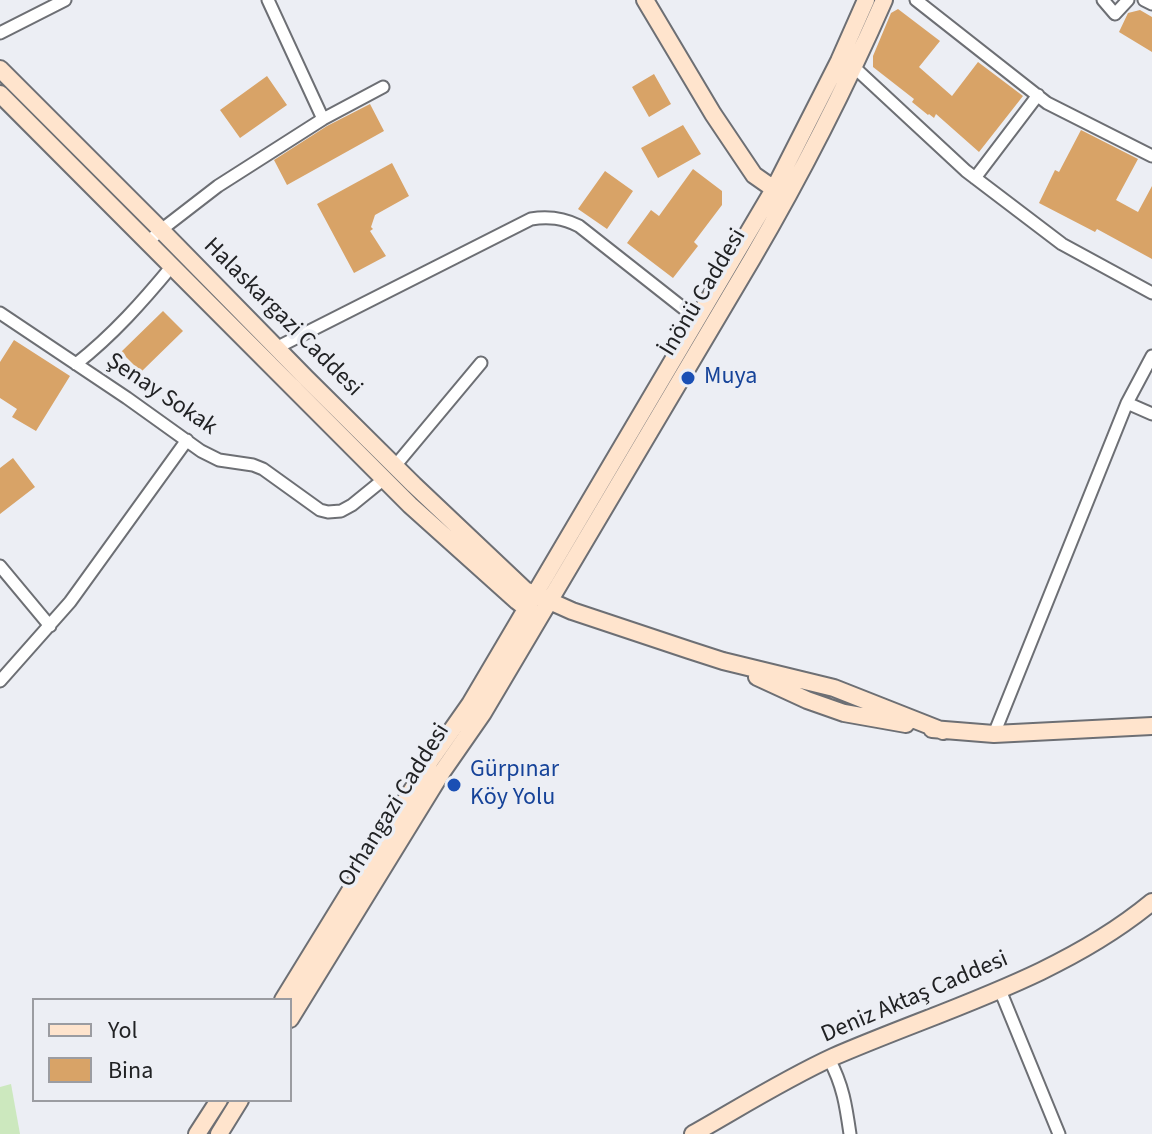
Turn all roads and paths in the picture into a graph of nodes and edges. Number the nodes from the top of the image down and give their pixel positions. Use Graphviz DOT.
graph roads {
  1 [pos="65,0"];
  2 [pos="268,0"];
  3 [pos="645,0"];
  4 [pos="866,0"];
  5 [pos="884,0"];
  6 [pos="916,0"];
  7 [pos="1103,0"];
  8 [pos="1128,0"];
  9 [pos="1144,0"];
  10 [pos="1152,4"];
  11 [pos="0,33"];
  12 [pos="847,64"];
  13 [pos="0,69"];
  14 [pos="383,87"];
  15 [pos="0,94"];
  16 [pos="1038,95"];
  17 [pos="323,119"];
  18 [pos="807,144"];
  19 [pos="1152,156"];
  20 [pos="975,178"];
  21 [pos="774,189"];
  22 [pos="155,236"];
  23 [pos="745,254"];
  24 [pos="172,266"];
  25 [pos="1152,293"];
  26 [pos="0,313"];
  27 [pos="704,324"];
  28 [pos="276,348"];
  29 [pos="260,355"];
  30 [pos="1152,356"];
  31 [pos="481,363"];
  32 [pos="76,364"];
  33 [pos="1127,403"];
  34 [pos="1152,414"];
  35 [pos="187,440"];
  36 [pos="390,473"];
  37 [pos="0,566"];
  38 [pos="537,606"];
  39 [pos="50,626"];
  40 [pos="0,681"];
  41 [pos="1152,726"];
  42 [pos="994,734"];
  43 [pos="374,869"];
  44 [pos="1152,902"];
  45 [pos="1000,990"];
  46 [pos="284,998"];
  47 [pos="292,1015"];
  48 [pos="829,1059"];
  49 [pos="218,1102"];
  50 [pos="239,1102"];
  51 [pos="197,1134"];
  52 [pos="219,1134"];
  53 [pos="693,1134"];
  54 [pos="850,1134"];
  55 [pos="1059,1134"];
  1 -- 11 [label="street"];
  2 -- 17 [label="street"];
  3 -- 21 [label="main road"];
  4 -- 12 [label="main road"];
  5 -- 12 [label="main road"];
  6 -- 16 [label="street"];
  7 -- 8 [label="street"];
  9 -- 10 [label="street"];
  12 -- 18 [label="main road"];
  12 -- 20 [label="street"];
  13 -- 22 [label="main road, Halaskargazi Caddesi"];
  14 -- 17 [label="street"];
  15 -- 22 [label="main road"];
  16 -- 19 [label="street"];
  16 -- 20 [label="street"];
  17 -- 22 [label="street"];
  18 -- 21 [label="main road"];
  18 -- 23 [label="main road, İnönü Caddesi"];
  20 -- 25 [label="street"];
  21 -- 23 [label="main road"];
  22 -- 24 [label="main road"];
  22 -- 28 [label="main road, Halaskargazi Caddesi"];
  23 -- 27 [label="main road, Orhangazi Caddesi"];
  24 -- 29 [label="main road"];
  24 -- 32 [label="street"];
  26 -- 32 [label="street, Şenay Sokak"];
  27 -- 28 [label="street"];
  27 -- 38 [label="main road, Orhangazi Caddesi"];
  28 -- 29 [label="main road"];
  28 -- 36 [label="main road, Halaskargazi Caddesi"];
  29 -- 36 [label="main road"];
  30 -- 33 [label="street"];
  31 -- 36 [label="street, Şenay Sokak"];
  32 -- 35 [label="street, Şenay Sokak"];
  33 -- 34 [label="street"];
  33 -- 42 [label="street"];
  35 -- 36 [label="street, Şenay Sokak"];
  35 -- 39 [label="street"];
  36 -- 38 [label="main road"];
  37 -- 39 [label="street"];
  38 -- 42 [label="main road"];
  38 -- 43 [label="main road, Orhangazi Caddesi"];
  39 -- 40 [label="street"];
  41 -- 42 [label="main road"];
  43 -- 46 [label="main road, Orhangazi Caddesi"];
  43 -- 47 [label="main road, Orhangazi Caddesi"];
  44 -- 45 [label="main road, Deniz Aktaş Caddesi"];
  45 -- 48 [label="main road, Deniz Aktaş Caddesi"];
  45 -- 55 [label="street"];
  48 -- 53 [label="main road, Deniz Aktaş Caddesi"];
  48 -- 54 [label="street"];
  49 -- 51 [label="main road"];
  50 -- 52 [label="main road"];
}
